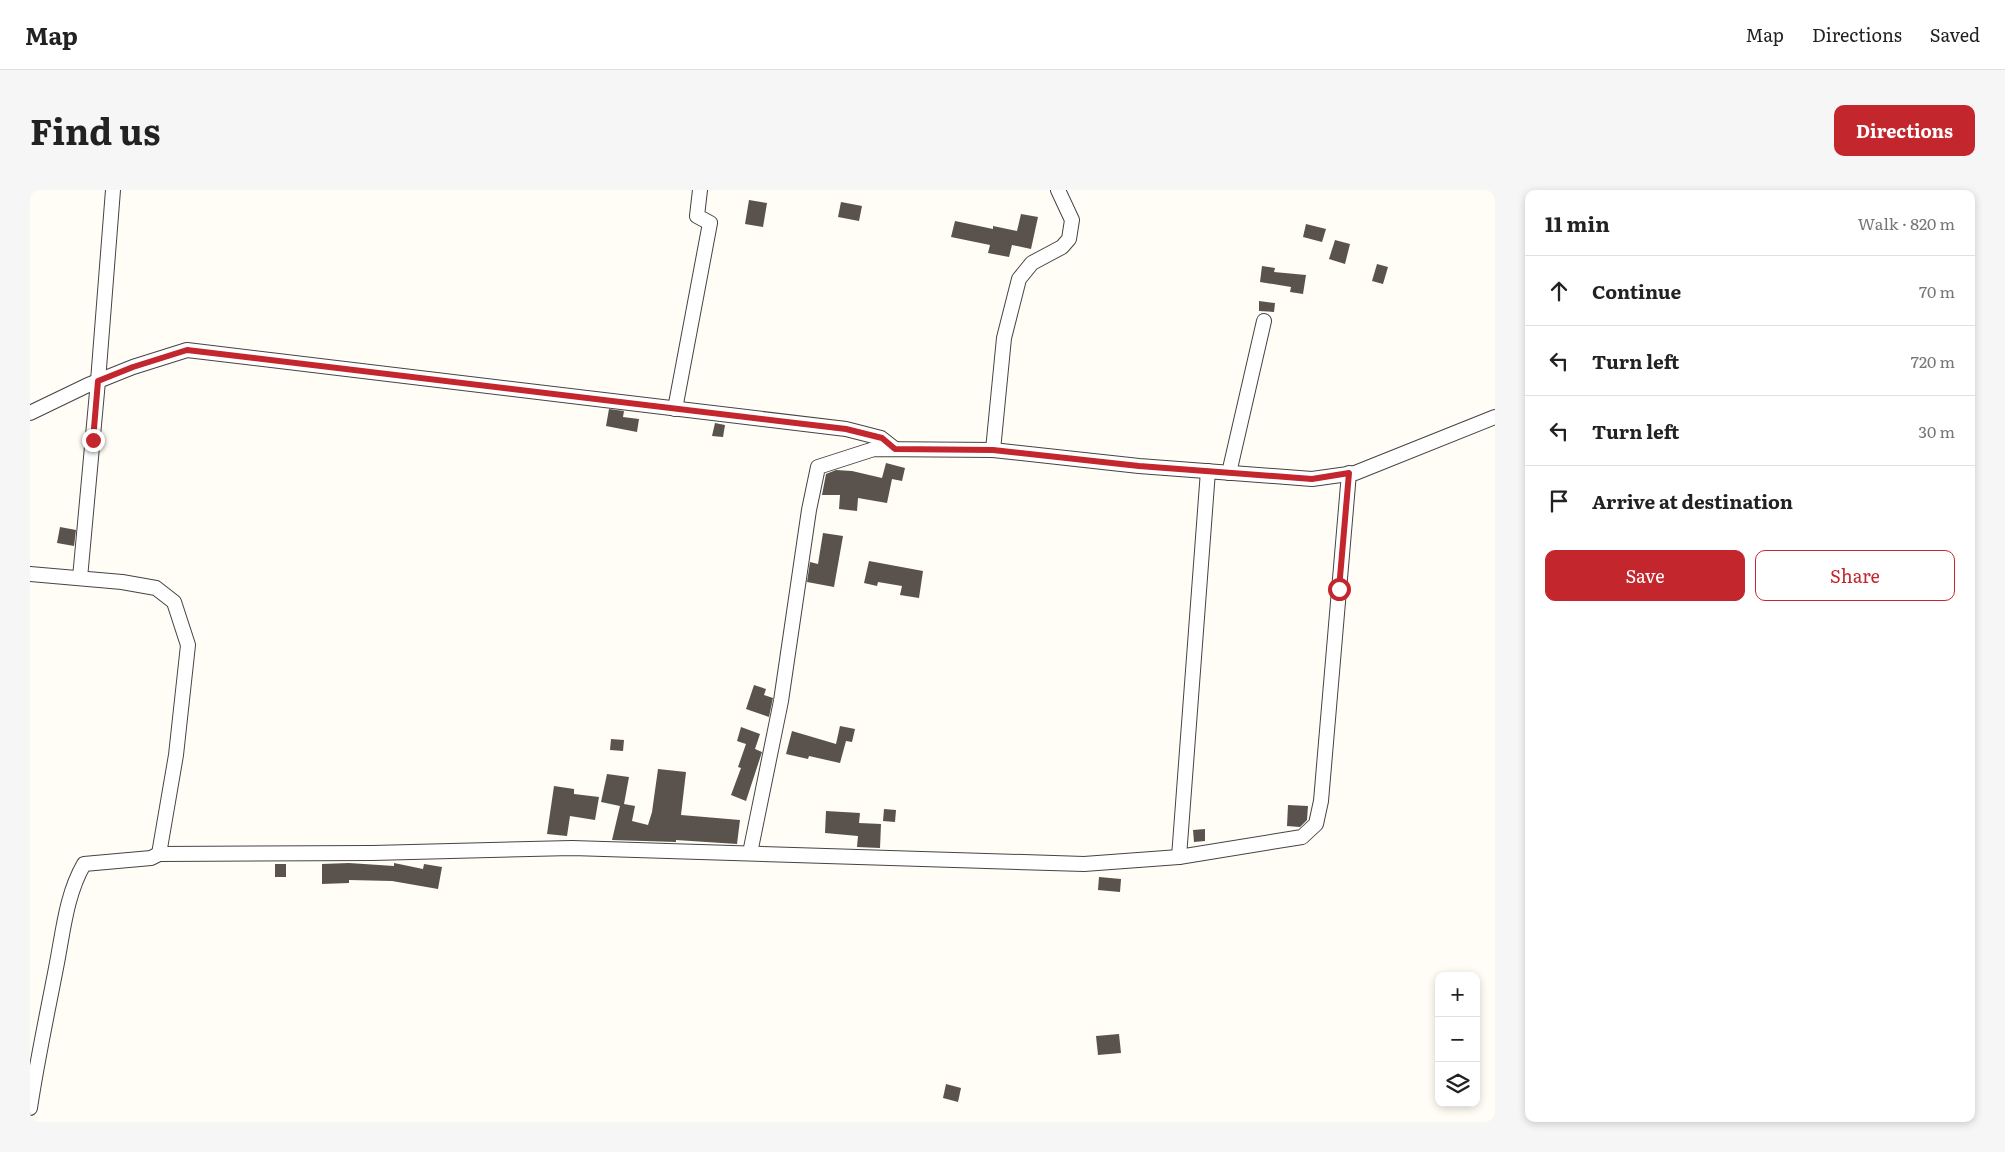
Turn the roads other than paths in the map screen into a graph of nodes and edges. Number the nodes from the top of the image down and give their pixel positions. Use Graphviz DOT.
graph roads {
  1 [pos="113,190"];
  2 [pos="700,190"];
  3 [pos="1058,190"];
  4 [pos="1264,322"];
  5 [pos="98,381"];
  6 [pos="675,409"];
  7 [pos="30,413"];
  8 [pos="1495,418"];
  9 [pos="895,449"];
  10 [pos="993,450"];
  11 [pos="1208,471"];
  12 [pos="1229,472"];
  13 [pos="1349,473"];
  14 [pos="30,574"];
  15 [pos="80,578"];
  16 [pos="750,853"];
  17 [pos="159,854"];
  18 [pos="1179,857"];
  19 [pos="30,1108"];
  1 -- 5 [label="street"];
  2 -- 6 [label="street"];
  3 -- 10 [label="street"];
  4 -- 12 [label="street"];
  5 -- 6 [label="street"];
  5 -- 7 [label="street"];
  5 -- 15 [label="street"];
  6 -- 9 [label="street"];
  8 -- 13 [label="street"];
  9 -- 10 [label="street"];
  9 -- 16 [label="street"];
  10 -- 11 [label="street"];
  11 -- 12 [label="street"];
  11 -- 18 [label="street"];
  12 -- 13 [label="street"];
  13 -- 18 [label="street"];
  14 -- 15 [label="street"];
  15 -- 17 [label="street"];
  16 -- 17 [label="street"];
  16 -- 18 [label="street"];
  17 -- 19 [label="street"];
}
